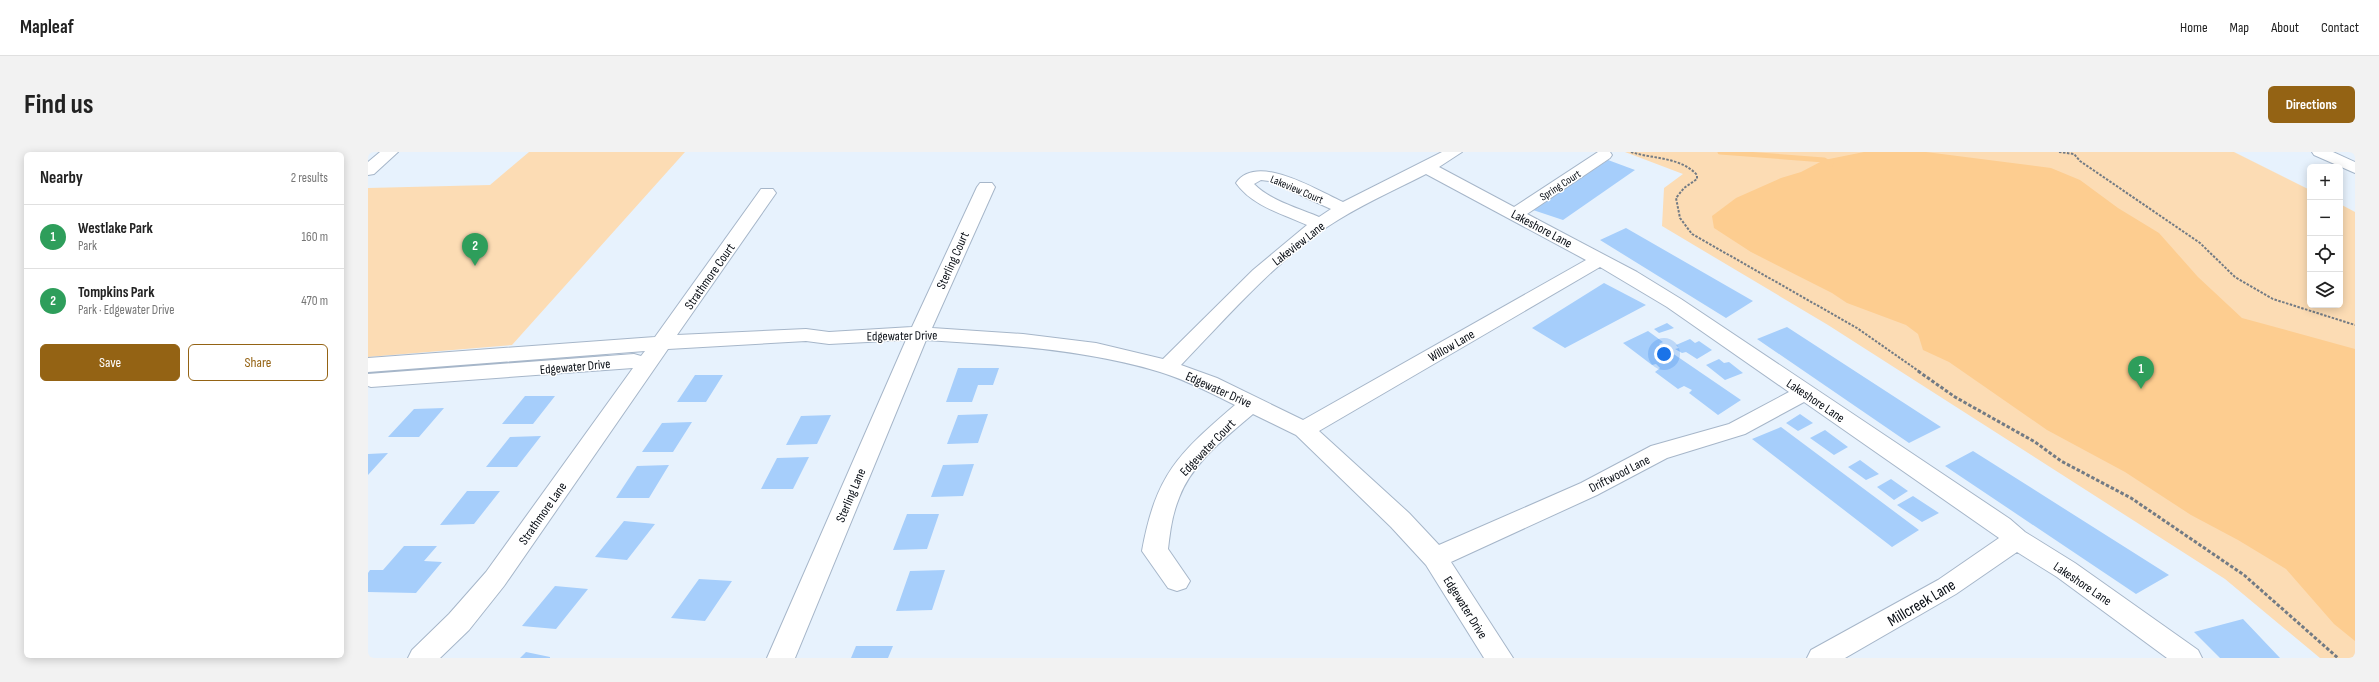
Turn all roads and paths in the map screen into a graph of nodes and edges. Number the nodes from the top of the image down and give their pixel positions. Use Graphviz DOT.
graph roads {
  1 [pos="390,152"];
  2 [pos="1454,152"];
  3 [pos="1631,152"];
  4 [pos="2059,152"];
  5 [pos="2320,152"];
  6 [pos="2075,153"];
  7 [pos="1604,155"];
  8 [pos="1428,168"];
  9 [pos="2355,168"];
  10 [pos="368,170"];
  11 [pos="986,187"];
  12 [pos="767,193"];
  13 [pos="1344,209"];
  14 [pos="1515,214"];
  15 [pos="1320,224"];
  16 [pos="1599,260"];
  17 [pos="2355,325"];
  18 [pos="919,333"];
  19 [pos="656,351"];
  20 [pos="1167,367"];
  21 [pos="372,374"];
  22 [pos="1804,393"];
  23 [pos="1251,403"];
  24 [pos="1304,430"];
  25 [pos="2016,538"];
  26 [pos="1435,558"];
  27 [pos="1177,581"];
  28 [pos="422,658"];
  29 [pos="780,658"];
  30 [pos="1499,658"];
  31 [pos="1821,658"];
  32 [pos="2188,658"];
  33 [pos="2338,658"];
  1 -- 10 [label="street"];
  2 -- 8 [label="street, Lakeview Lane"];
  3 -- 33 [label="path"];
  4 -- 6 [label="path"];
  5 -- 9 [label="street"];
  6 -- 17 [label="path"];
  7 -- 14 [label="street, Spring Court"];
  8 -- 13 [label="street, Lakeview Lane"];
  8 -- 14 [label="street, Lakeshore Lane"];
  11 -- 18 [label="street, Sterling Court"];
  12 -- 19 [label="street, Strathmore Court"];
  13 -- 15 [label="street, Lakeview Lane"];
  13 -- 15 [label="street, Lakeview Court"];
  14 -- 16 [label="street, Lakeshore Lane"];
  15 -- 20 [label="street, Lakeview Lane"];
  16 -- 22 [label="street, Lakeshore Lane"];
  16 -- 24 [label="street, Willow Lane"];
  18 -- 19 [label="street, Edgewater Drive"];
  18 -- 20 [label="street, Edgewater Drive"];
  18 -- 29 [label="street, Sterling Lane"];
  19 -- 21 [label="street, Edgewater Drive"];
  19 -- 28 [label="street, Strathmore Lane"];
  20 -- 23 [label="street, Edgewater Drive"];
  22 -- 25 [label="street, Lakeshore Lane"];
  22 -- 26 [label="street, Driftwood Lane"];
  23 -- 24 [label="street, Edgewater Drive"];
  23 -- 27 [label="street, Edgewater Court"];
  24 -- 26 [label="street, Edgewater Drive"];
  25 -- 31 [label="street, Millcreek Lane"];
  25 -- 32 [label="street, Lakeshore Lane"];
  26 -- 30 [label="street, Edgewater Drive"];
}
